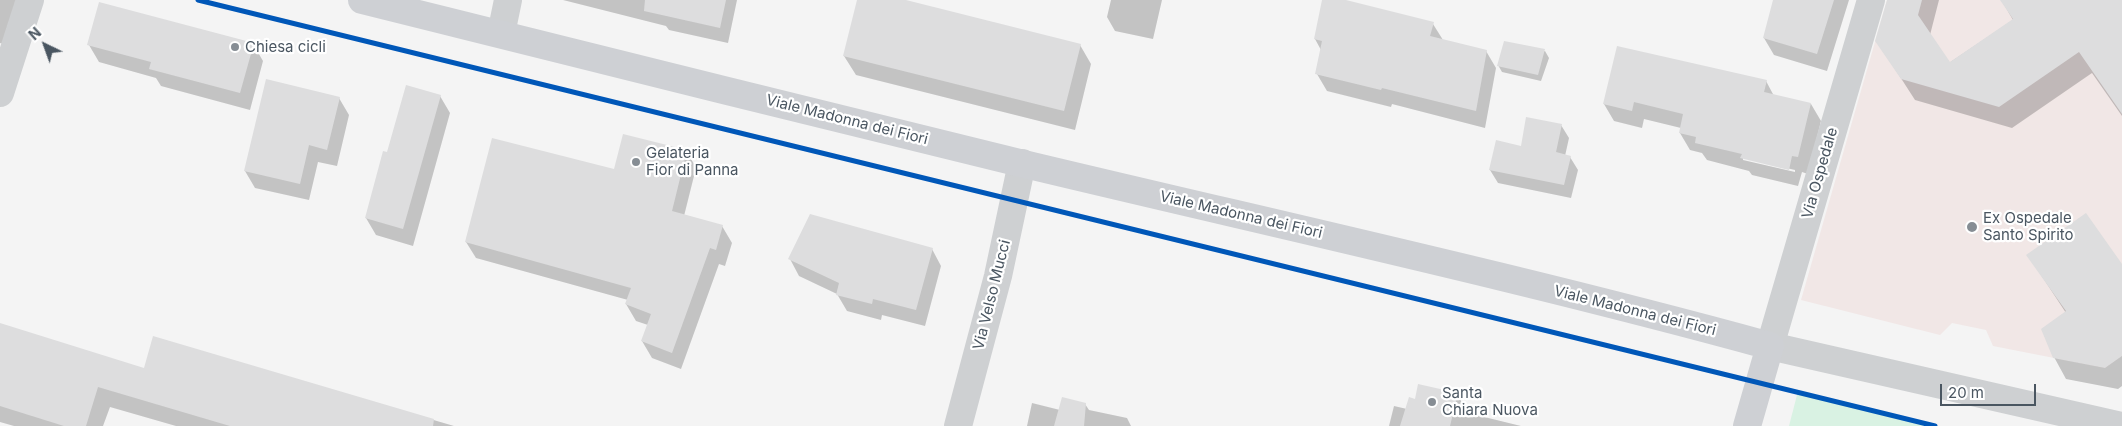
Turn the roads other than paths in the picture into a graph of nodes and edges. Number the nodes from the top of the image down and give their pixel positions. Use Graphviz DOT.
graph roads {
  1 [pos="30,0"];
  2 [pos="362,0"];
  3 [pos="508,0"];
  4 [pos="1871,0"];
  5 [pos="501,34"];
  6 [pos="0,93"];
  7 [pos="1022,163"];
  8 [pos="1770,346"];
  9 [pos="2121,425"];
  10 [pos="958,426"];
  11 [pos="1747,426"];
  1 -- 6 [label="street"];
  2 -- 5 [label="main road, Viale Madonna dei Fiori"];
  3 -- 5 [label="street"];
  4 -- 8 [label="street, Via Ospedale"];
  5 -- 7 [label="main road, Viale Madonna dei Fiori"];
  7 -- 8 [label="main road, Viale Madonna dei Fiori"];
  7 -- 10 [label="street, Via Velso Mucci"];
  8 -- 9 [label="street, Viale Madonna dei Fiori"];
  8 -- 11 [label="main road"];
}
